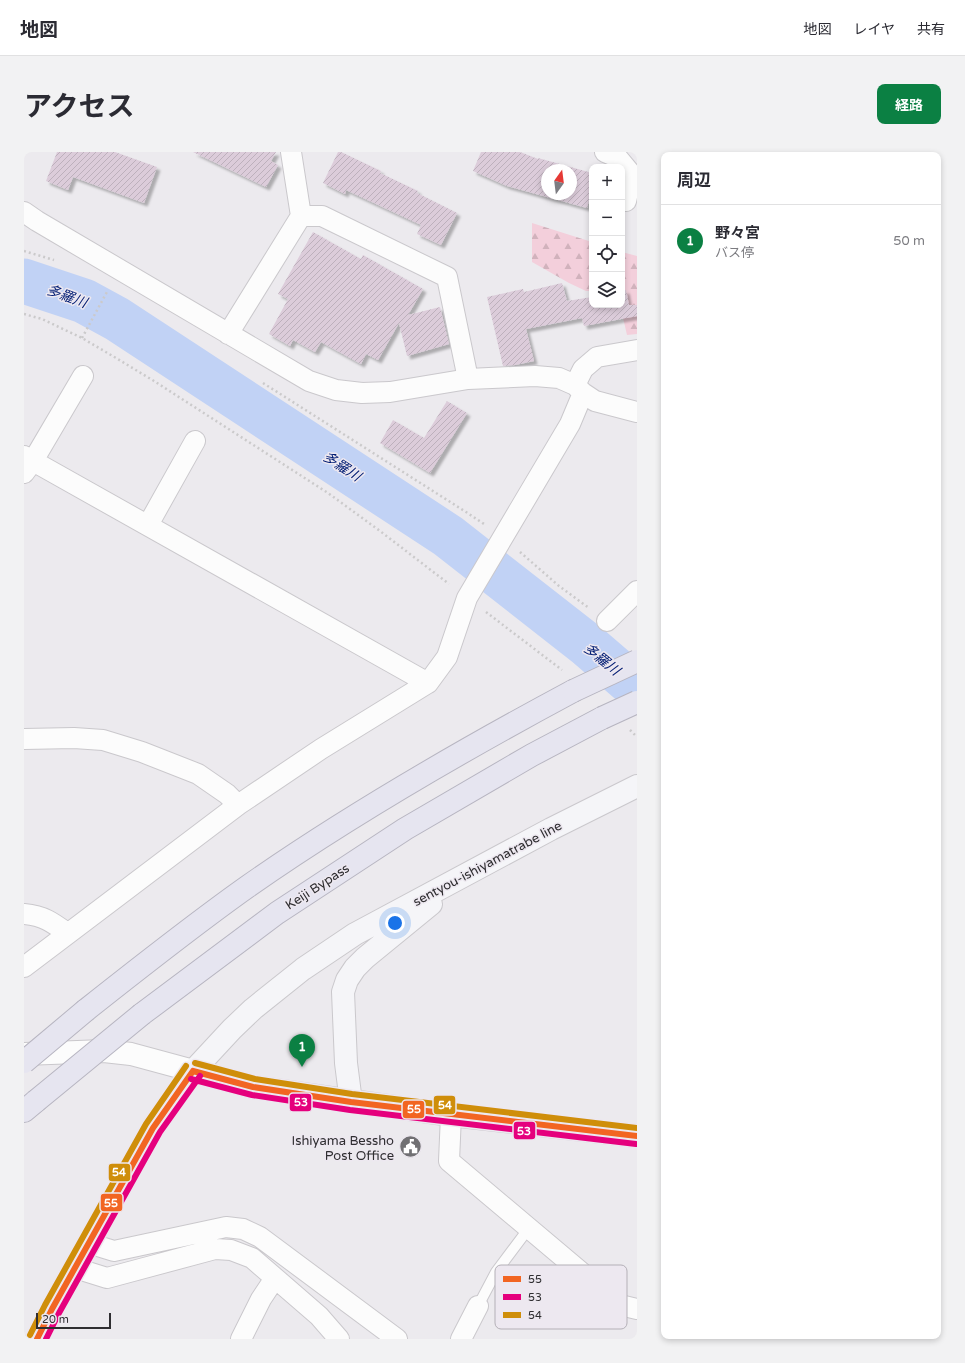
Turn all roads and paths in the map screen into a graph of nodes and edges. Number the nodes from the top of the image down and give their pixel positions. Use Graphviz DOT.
graph roads {
  1 [pos="291,152"];
  2 [pos="605,152"];
  3 [pos="626,201"];
  4 [pos="24,212"];
  5 [pos="301,216"];
  6 [pos="24,251"];
  7 [pos="58,261"];
  8 [pos="108,288"];
  9 [pos="24,314"];
  10 [pos="228,334"];
  11 [pos="82,338"];
  12 [pos="637,350"];
  13 [pos="83,376"];
  14 [pos="468,379"];
  15 [pos="260,381"];
  16 [pos="579,389"];
  17 [pos="637,412"];
  18 [pos="195,441"];
  19 [pos="27,463"];
  20 [pos="148,525"];
  21 [pos="501,541"];
  22 [pos="637,591"];
  23 [pos="470,593"];
  24 [pos="607,621"];
  25 [pos="637,660"];
  26 [pos="562,671"];
  27 [pos="428,683"];
  28 [pos="637,702"];
  29 [pos="624,726"];
  30 [pos="637,737"];
  31 [pos="24,739"];
  32 [pos="637,786"];
  33 [pos="238,805"];
  34 [pos="471,872"];
  35 [pos="24,914"];
  36 [pos="68,933"];
  37 [pos="24,967"];
  38 [pos="24,1054"];
  39 [pos="24,1062"];
  40 [pos="193,1071"];
  41 [pos="351,1102"];
  42 [pos="30,1106"];
  43 [pos="451,1115"];
  44 [pos="637,1136"];
  45 [pos="529,1228"];
  46 [pos="88,1243"];
  47 [pos="501,1265"];
  48 [pos="573,1265"];
  49 [pos="75,1268"];
  50 [pos="495,1274"];
  51 [pos="275,1278"];
  52 [pos="478,1306"];
  53 [pos="627,1307"];
  54 [pos="637,1309"];
  55 [pos="37,1339"];
  56 [pos="241,1339"];
  57 [pos="339,1339"];
  58 [pos="397,1339"];
  59 [pos="461,1339"];
  1 -- 5 [label="street"];
  2 -- 3 [label="street"];
  4 -- 10 [label="street"];
  5 -- 10 [label="street"];
  5 -- 14 [label="street"];
  6 -- 7 [label="path"];
  8 -- 11 [label="path"];
  9 -- 11 [label="path"];
  10 -- 14 [label="street"];
  11 -- 23 [label="path"];
  12 -- 16 [label="street"];
  13 -- 19 [label="street"];
  14 -- 16 [label="street"];
  15 -- 21 [label="path"];
  16 -- 17 [label="street"];
  16 -- 21 [label="street"];
  18 -- 20 [label="street"];
  19 -- 20 [label="street"];
  20 -- 27 [label="street"];
  21 -- 23 [label="street"];
  21 -- 24 [label="path"];
  22 -- 24 [label="street"];
  23 -- 26 [label="path"];
  23 -- 27 [label="street"];
  25 -- 39 [label="highway, bridge"];
  27 -- 33 [label="street"];
  28 -- 42 [label="highway, Keiji Bypass, bridge"];
  29 -- 30 [label="path"];
  31 -- 33 [label="street"];
  32 -- 34 [label="main road, sentyou-ishiyamatrabe line"];
  33 -- 36 [label="street"];
  34 -- 40 [label="main road, sentyou-ishiyamatrabe line"];
  34 -- 41 [label="main road"];
  35 -- 36 [label="street"];
  36 -- 37 [label="street"];
  38 -- 40 [label="street"];
  40 -- 41 [label="street"];
  40 -- 46 [label="main road, sentyou-ishiyamatrabe line"];
  41 -- 43 [label="street"];
  43 -- 44 [label="street"];
  43 -- 45 [label="street"];
  45 -- 47 [label="lane"];
  45 -- 48 [label="street"];
  46 -- 49 [label="main road, sentyou-ishiyamatrabe line"];
  46 -- 58 [label="street"];
  49 -- 51 [label="street"];
  49 -- 55 [label="main road, sentyou-ishiyamatrabe line"];
  50 -- 52 [label="lane"];
  51 -- 56 [label="street"];
  51 -- 57 [label="street"];
  52 -- 59 [label="street"];
  53 -- 54 [label="street"];
}
